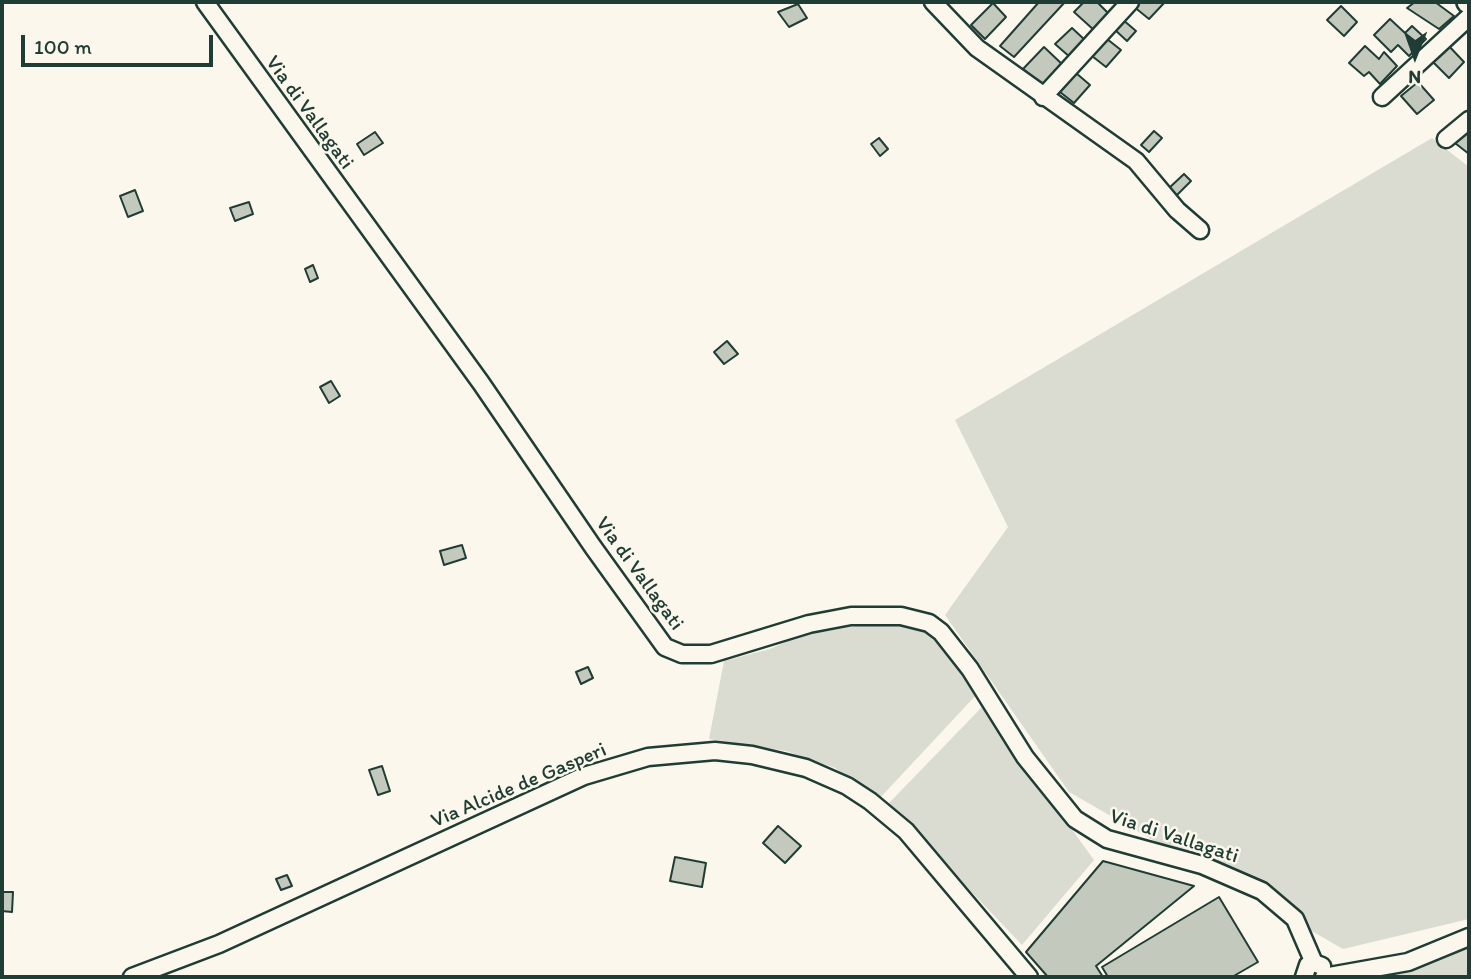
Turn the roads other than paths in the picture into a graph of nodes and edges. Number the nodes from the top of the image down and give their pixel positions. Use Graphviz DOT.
graph roads {
  1 [pos="205,2"];
  2 [pos="933,2"];
  3 [pos="1130,2"];
  4 [pos="1469,17"];
  5 [pos="1043,97"];
  6 [pos="1382,97"];
  7 [pos="1469,120"];
  8 [pos="1446,139"];
  9 [pos="1200,230"];
  10 [pos="1469,937"];
  11 [pos="1314,963"];
  12 [pos="132,977"];
  13 [pos="1029,977"];
  14 [pos="1304,977"];
  15 [pos="1324,977"];
  1 -- 11 [label="street, Via di Vallagati"];
  2 -- 5 [label="street"];
  3 -- 5 [label="street"];
  4 -- 6 [label="street"];
  5 -- 9 [label="street"];
  7 -- 8 [label="street"];
  10 -- 15 [label="street"];
  11 -- 14 [label="street"];
  11 -- 15 [label="street, Via di Vallagati"];
  12 -- 13 [label="street, Via Alcide de Gasperi"];
}
